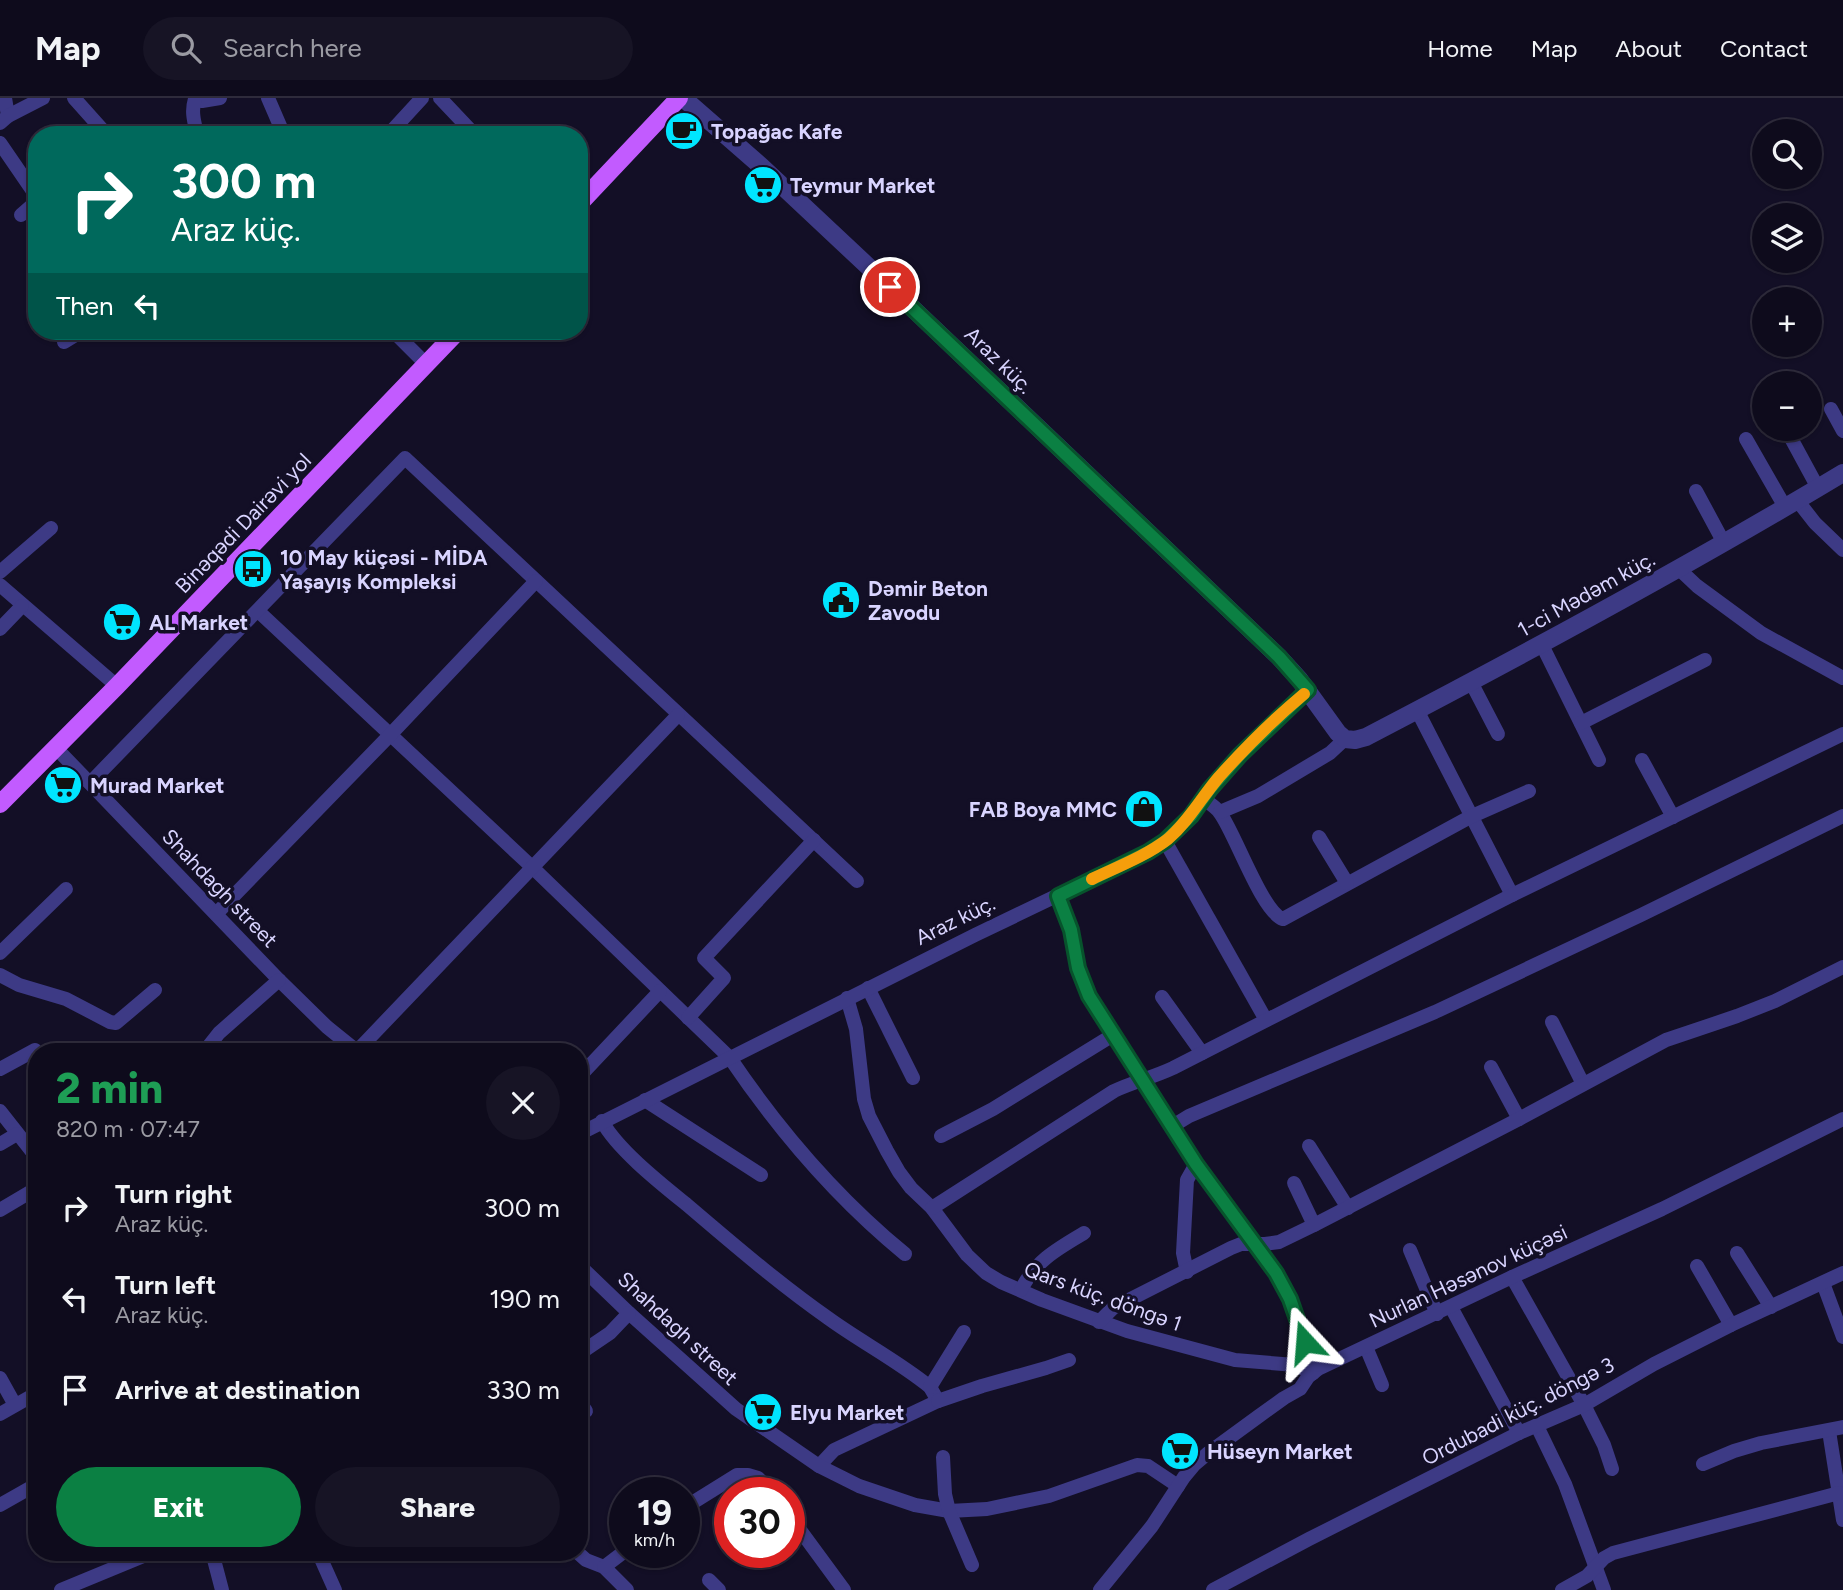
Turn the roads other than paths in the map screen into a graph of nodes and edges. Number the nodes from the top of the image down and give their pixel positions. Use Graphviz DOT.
graph roads {
  1 [pos="5,98"];
  2 [pos="43,98"];
  3 [pos="74,98"];
  4 [pos="195,98"];
  5 [pos="220,98"];
  6 [pos="268,98"];
  7 [pos="422,98"];
  8 [pos="440,98"];
  9 [pos="681,98"];
  10 [pos="4,120"];
  11 [pos="99,126"];
  12 [pos="195,126"];
  13 [pos="280,126"];
  14 [pos="396,126"];
  15 [pos="466,126"];
  16 [pos="0,143"];
  17 [pos="28,185"];
  18 [pos="588,195"];
  19 [pos="28,208"];
  20 [pos="21,215"];
  21 [pos="67,340"];
  22 [pos="402,340"];
  23 [pos="449,340"];
  24 [pos="64,342"];
  25 [pos="426,364"];
  26 [pos="1831,409"];
  27 [pos="1843,430"];
  28 [pos="1746,439"];
  29 [pos="1793,441"];
  30 [pos="1843,473"];
  31 [pos="1818,488"];
  32 [pos="1696,491"];
  33 [pos="1791,504"];
  34 [pos="51,528"];
  35 [pos="1724,543"];
  36 [pos="1843,550"];
  37 [pos="1679,569"];
  38 [pos="0,572"];
  39 [pos="536,581"];
  40 [pos="0,585"];
  41 [pos="22,606"];
  42 [pos="258,611"];
  43 [pos="0,629"];
  44 [pos="1542,645"];
  45 [pos="1704,660"];
  46 [pos="1843,678"];
  47 [pos="1471,682"];
  48 [pos="117,686"];
  49 [pos="1308,690"];
  50 [pos="1417,710"];
  51 [pos="678,715"];
  52 [pos="1581,723"];
  53 [pos="1498,734"];
  54 [pos="1843,734"];
  55 [pos="390,735"];
  56 [pos="1345,739"];
  57 [pos="56,748"];
  58 [pos="1599,760"];
  59 [pos="1642,760"];
  60 [pos="90,783"];
  61 [pos="1529,791"];
  62 [pos="1203,799"];
  63 [pos="0,804"];
  64 [pos="1220,813"];
  65 [pos="1843,816"];
  66 [pos="1470,817"];
  67 [pos="1672,817"];
  68 [pos="1319,837"];
  69 [pos="814,840"];
  70 [pos="1165,841"];
  71 [pos="532,867"];
  72 [pos="857,881"];
  73 [pos="1347,883"];
  74 [pos="66,889"];
  75 [pos="1511,895"];
  76 [pos="1058,896"];
  77 [pos="216,914"];
  78 [pos="0,953"];
  79 [pos="1843,967"];
  80 [pos="0,975"];
  81 [pos="279,980"];
  82 [pos="868,988"];
  83 [pos="155,990"];
  84 [pos="660,991"];
  85 [pos="1162,997"];
  86 [pos="847,998"];
  87 [pos="688,1018"];
  88 [pos="1266,1020"];
  89 [pos="1552,1022"];
  90 [pos="1113,1035"];
  91 [pos="211,1043"];
  92 [pos="347,1043"];
  93 [pos="365,1043"];
  94 [pos="28,1053"];
  95 [pos="1202,1053"];
  96 [pos="730,1058"];
  97 [pos="588,1067"];
  98 [pos="1491,1067"];
  99 [pos="0,1069"];
  100 [pos="913,1078"];
  101 [pos="1142,1080"];
  102 [pos="1583,1084"];
  103 [pos="645,1100"];
  104 [pos="0,1111"];
  105 [pos="1519,1119"];
  106 [pos="1843,1119"];
  107 [pos="602,1121"];
  108 [pos="1171,1127"];
  109 [pos="588,1129"];
  110 [pos="17,1133"];
  111 [pos="941,1136"];
  112 [pos="0,1144"];
  113 [pos="1309,1146"];
  114 [pos="28,1147"];
  115 [pos="1196,1164"];
  116 [pos="761,1175"];
  117 [pos="1294,1183"];
  118 [pos="28,1193"];
  119 [pos="932,1208"];
  120 [pos="1348,1208"];
  121 [pos="0,1210"];
  122 [pos="1314,1225"];
  123 [pos="1084,1233"];
  124 [pos="1255,1243"];
  125 [pos="1410,1250"];
  126 [pos="1737,1253"];
  127 [pos="905,1254"];
  128 [pos="1697,1266"];
  129 [pos="1187,1272"];
  130 [pos="1843,1273"];
  131 [pos="588,1274"];
  132 [pos="1512,1277"];
  133 [pos="1823,1283"];
  134 [pos="1021,1290"];
  135 [pos="1771,1307"];
  136 [pos="1444,1310"];
  137 [pos="629,1313"];
  138 [pos="1099,1322"];
  139 [pos="1731,1325"];
  140 [pos="964,1332"];
  141 [pos="1843,1337"];
  142 [pos="1366,1347"];
  143 [pos="588,1348"];
  144 [pos="1069,1360"];
  145 [pos="1313,1373"];
  146 [pos="0,1378"];
  147 [pos="1382,1385"];
  148 [pos="930,1387"];
  149 [pos="28,1398"];
  150 [pos="938,1401"];
  151 [pos="15,1405"];
  152 [pos="1584,1405"];
  153 [pos="0,1413"];
  154 [pos="1538,1426"];
  155 [pos="1836,1429"];
  156 [pos="1519,1433"];
  157 [pos="943,1457"];
  158 [pos="1703,1464"];
  159 [pos="819,1466"];
  160 [pos="1612,1469"];
  161 [pos="734,1477"];
  162 [pos="755,1477"];
  163 [pos="1178,1486"];
  164 [pos="28,1489"];
  165 [pos="1839,1493"];
  166 [pos="0,1505"];
  167 [pos="949,1511"];
  168 [pos="1843,1520"];
  169 [pos="805,1537"];
  170 [pos="119,1561"];
  171 [pos="214,1561"];
  172 [pos="322,1561"];
  173 [pos="588,1561"];
  174 [pos="609,1563"];
  175 [pos="972,1565"];
  176 [pos="1595,1566"];
  177 [pos="604,1567"];
  178 [pos="61,1590"];
  179 [pos="222,1590"];
  180 [pos="335,1590"];
  181 [pos="627,1590"];
  182 [pos="844,1590"];
  183 [pos="1100,1590"];
  184 [pos="1213,1590"];
  185 [pos="1562,1590"];
  186 [pos="1604,1590"];
  1 -- 10 [label="street"];
  2 -- 10 [label="street"];
  3 -- 11 [label="street"];
  4 -- 5 [label="street"];
  4 -- 12 [label="street"];
  6 -- 13 [label="street"];
  7 -- 14 [label="street"];
  8 -- 15 [label="street"];
  9 -- 18 [label="main road"];
  9 -- 49 [label="street, Araz küç."];
  16 -- 17 [label="street"];
  19 -- 20 [label="street"];
  21 -- 24 [label="street"];
  22 -- 25 [label="street"];
  23 -- 25 [label="main road, Binəqədi Dairəvi yol"];
  25 -- 48 [label="main road, Binəqədi Dairəvi yol"];
  26 -- 27 [label="street"];
  28 -- 33 [label="street"];
  29 -- 31 [label="street"];
  30 -- 31 [label="street, 1-ci Mədəm küç."];
  31 -- 33 [label="street, 1-ci Mədəm küç."];
  32 -- 35 [label="street"];
  33 -- 35 [label="street, 1-ci Mədəm küç."];
  33 -- 36 [label="street"];
  34 -- 38 [label="street"];
  35 -- 37 [label="street, 1-ci Mədəm küç."];
  37 -- 44 [label="street, 1-ci Mədəm küç."];
  37 -- 46 [label="street"];
  39 -- 42 [label="street"];
  39 -- 51 [label="street"];
  39 -- 55 [label="street"];
  40 -- 41 [label="street"];
  41 -- 43 [label="street"];
  41 -- 48 [label="street"];
  42 -- 55 [label="street"];
  42 -- 60 [label="street"];
  44 -- 47 [label="street, 1-ci Mədəm küç."];
  44 -- 52 [label="street"];
  45 -- 52 [label="street"];
  47 -- 50 [label="street, 1-ci Mədəm küç."];
  47 -- 53 [label="street"];
  48 -- 57 [label="main road, Binəqədi Dairəvi yol"];
  49 -- 56 [label="street, Araz küç."];
  49 -- 62 [label="street, Araz küç."];
  50 -- 56 [label="street, 1-ci Mədəm küç."];
  50 -- 66 [label="street"];
  51 -- 69 [label="street"];
  51 -- 71 [label="street"];
  52 -- 58 [label="street"];
  54 -- 67 [label="street"];
  55 -- 71 [label="street"];
  55 -- 77 [label="street"];
  56 -- 64 [label="street"];
  57 -- 60 [label="street, Shahdagh street"];
  57 -- 63 [label="main road, Binəqədi Dairəvi yol"];
  59 -- 67 [label="street"];
  60 -- 77 [label="street, Shahdagh street"];
  61 -- 66 [label="street"];
  62 -- 64 [label="street"];
  62 -- 70 [label="street, Araz küç."];
  64 -- 73 [label="street"];
  65 -- 108 [label="street"];
  66 -- 73 [label="street"];
  66 -- 75 [label="street"];
  67 -- 75 [label="street"];
  68 -- 73 [label="street"];
  69 -- 72 [label="street"];
  69 -- 87 [label="street"];
  70 -- 76 [label="street, Araz küç."];
  70 -- 88 [label="street"];
  71 -- 84 [label="street"];
  71 -- 93 [label="street"];
  74 -- 78 [label="street"];
  75 -- 88 [label="street"];
  76 -- 82 [label="street, Araz küç."];
  76 -- 90 [label="street"];
  77 -- 81 [label="street, Shahdagh street"];
  79 -- 102 [label="street"];
  80 -- 83 [label="street"];
  81 -- 91 [label="street"];
  81 -- 92 [label="street, Shahdagh street"];
  82 -- 86 [label="street, Araz küç."];
  82 -- 100 [label="street"];
  84 -- 87 [label="street"];
  84 -- 97 [label="street"];
  85 -- 95 [label="street"];
  86 -- 96 [label="street, Araz küç."];
  86 -- 119 [label="street, Qars küç. döngə 1"];
  87 -- 96 [label="street"];
  88 -- 95 [label="street"];
  89 -- 102 [label="street"];
  90 -- 101 [label="street"];
  90 -- 111 [label="street"];
  94 -- 99 [label="street"];
  95 -- 101 [label="street"];
  96 -- 103 [label="street, Araz küç."];
  96 -- 127 [label="street"];
  98 -- 105 [label="street"];
  101 -- 108 [label="street"];
  101 -- 119 [label="street"];
  102 -- 105 [label="street"];
  103 -- 107 [label="street, Araz küç."];
  103 -- 116 [label="street"];
  104 -- 110 [label="street"];
  105 -- 120 [label="street"];
  106 -- 132 [label="street, Nurlan Həsənov küçəsi"];
  107 -- 109 [label="street, Araz küç."];
  107 -- 148 [label="street"];
  108 -- 115 [label="street"];
  110 -- 112 [label="street"];
  110 -- 114 [label="street"];
  113 -- 120 [label="street"];
  115 -- 124 [label="street"];
  115 -- 129 [label="street"];
  117 -- 122 [label="street"];
  118 -- 121 [label="street"];
  119 -- 134 [label="street, Qars küç. döngə 1"];
  120 -- 122 [label="street"];
  122 -- 124 [label="street"];
  123 -- 134 [label="street"];
  124 -- 129 [label="street"];
  124 -- 145 [label="street"];
  125 -- 136 [label="street"];
  126 -- 135 [label="street"];
  128 -- 139 [label="street"];
  129 -- 138 [label="street"];
  130 -- 133 [label="street, Ordubadi küç. döngə 3"];
  131 -- 137 [label="street, Shahdagh street"];
  132 -- 136 [label="street, Nurlan Həsənov küçəsi"];
  132 -- 152 [label="street"];
  133 -- 135 [label="street, Ordubadi küç. döngə 3"];
  133 -- 141 [label="street"];
  134 -- 138 [label="street, Qars küç. döngə 1"];
  135 -- 139 [label="street, Ordubadi küç. döngə 3"];
  136 -- 142 [label="street, Nurlan Həsənov küçəsi"];
  136 -- 156 [label="street"];
  137 -- 143 [label="street"];
  137 -- 159 [label="street, Shahdagh street"];
  138 -- 145 [label="street, Qars küç. döngə 1"];
  139 -- 152 [label="street, Ordubadi küç. döngə 3"];
  140 -- 148 [label="street"];
  142 -- 145 [label="street, Nurlan Həsənov küçəsi"];
  142 -- 147 [label="street"];
  144 -- 150 [label="street"];
  145 -- 163 [label="street, Nurlan Həsənov küçəsi"];
  146 -- 151 [label="street"];
  148 -- 150 [label="street"];
  149 -- 151 [label="street"];
  150 -- 159 [label="street"];
  151 -- 153 [label="street"];
  152 -- 154 [label="street, Ordubadi küç. döngə 3"];
  152 -- 160 [label="street"];
  154 -- 156 [label="street, Ordubadi küç. döngə 3"];
  154 -- 176 [label="street"];
  155 -- 158 [label="street"];
  155 -- 165 [label="street"];
  156 -- 184 [label="street, Ordubadi küç. döngə 3"];
  157 -- 167 [label="street"];
  159 -- 167 [label="street, Shahdagh street"];
  161 -- 162 [label="street"];
  163 -- 167 [label="street, Shahdagh street"];
  163 -- 183 [label="street, Nurlan Həsənov küçəsi"];
  164 -- 166 [label="street"];
  165 -- 168 [label="street"];
  165 -- 176 [label="street"];
  167 -- 175 [label="street"];
  169 -- 182 [label="street"];
  170 -- 178 [label="street"];
  171 -- 179 [label="street"];
  172 -- 180 [label="street"];
  173 -- 177 [label="street"];
  174 -- 177 [label="street"];
  176 -- 185 [label="street"];
  176 -- 186 [label="street"];
  177 -- 181 [label="street"];
}
